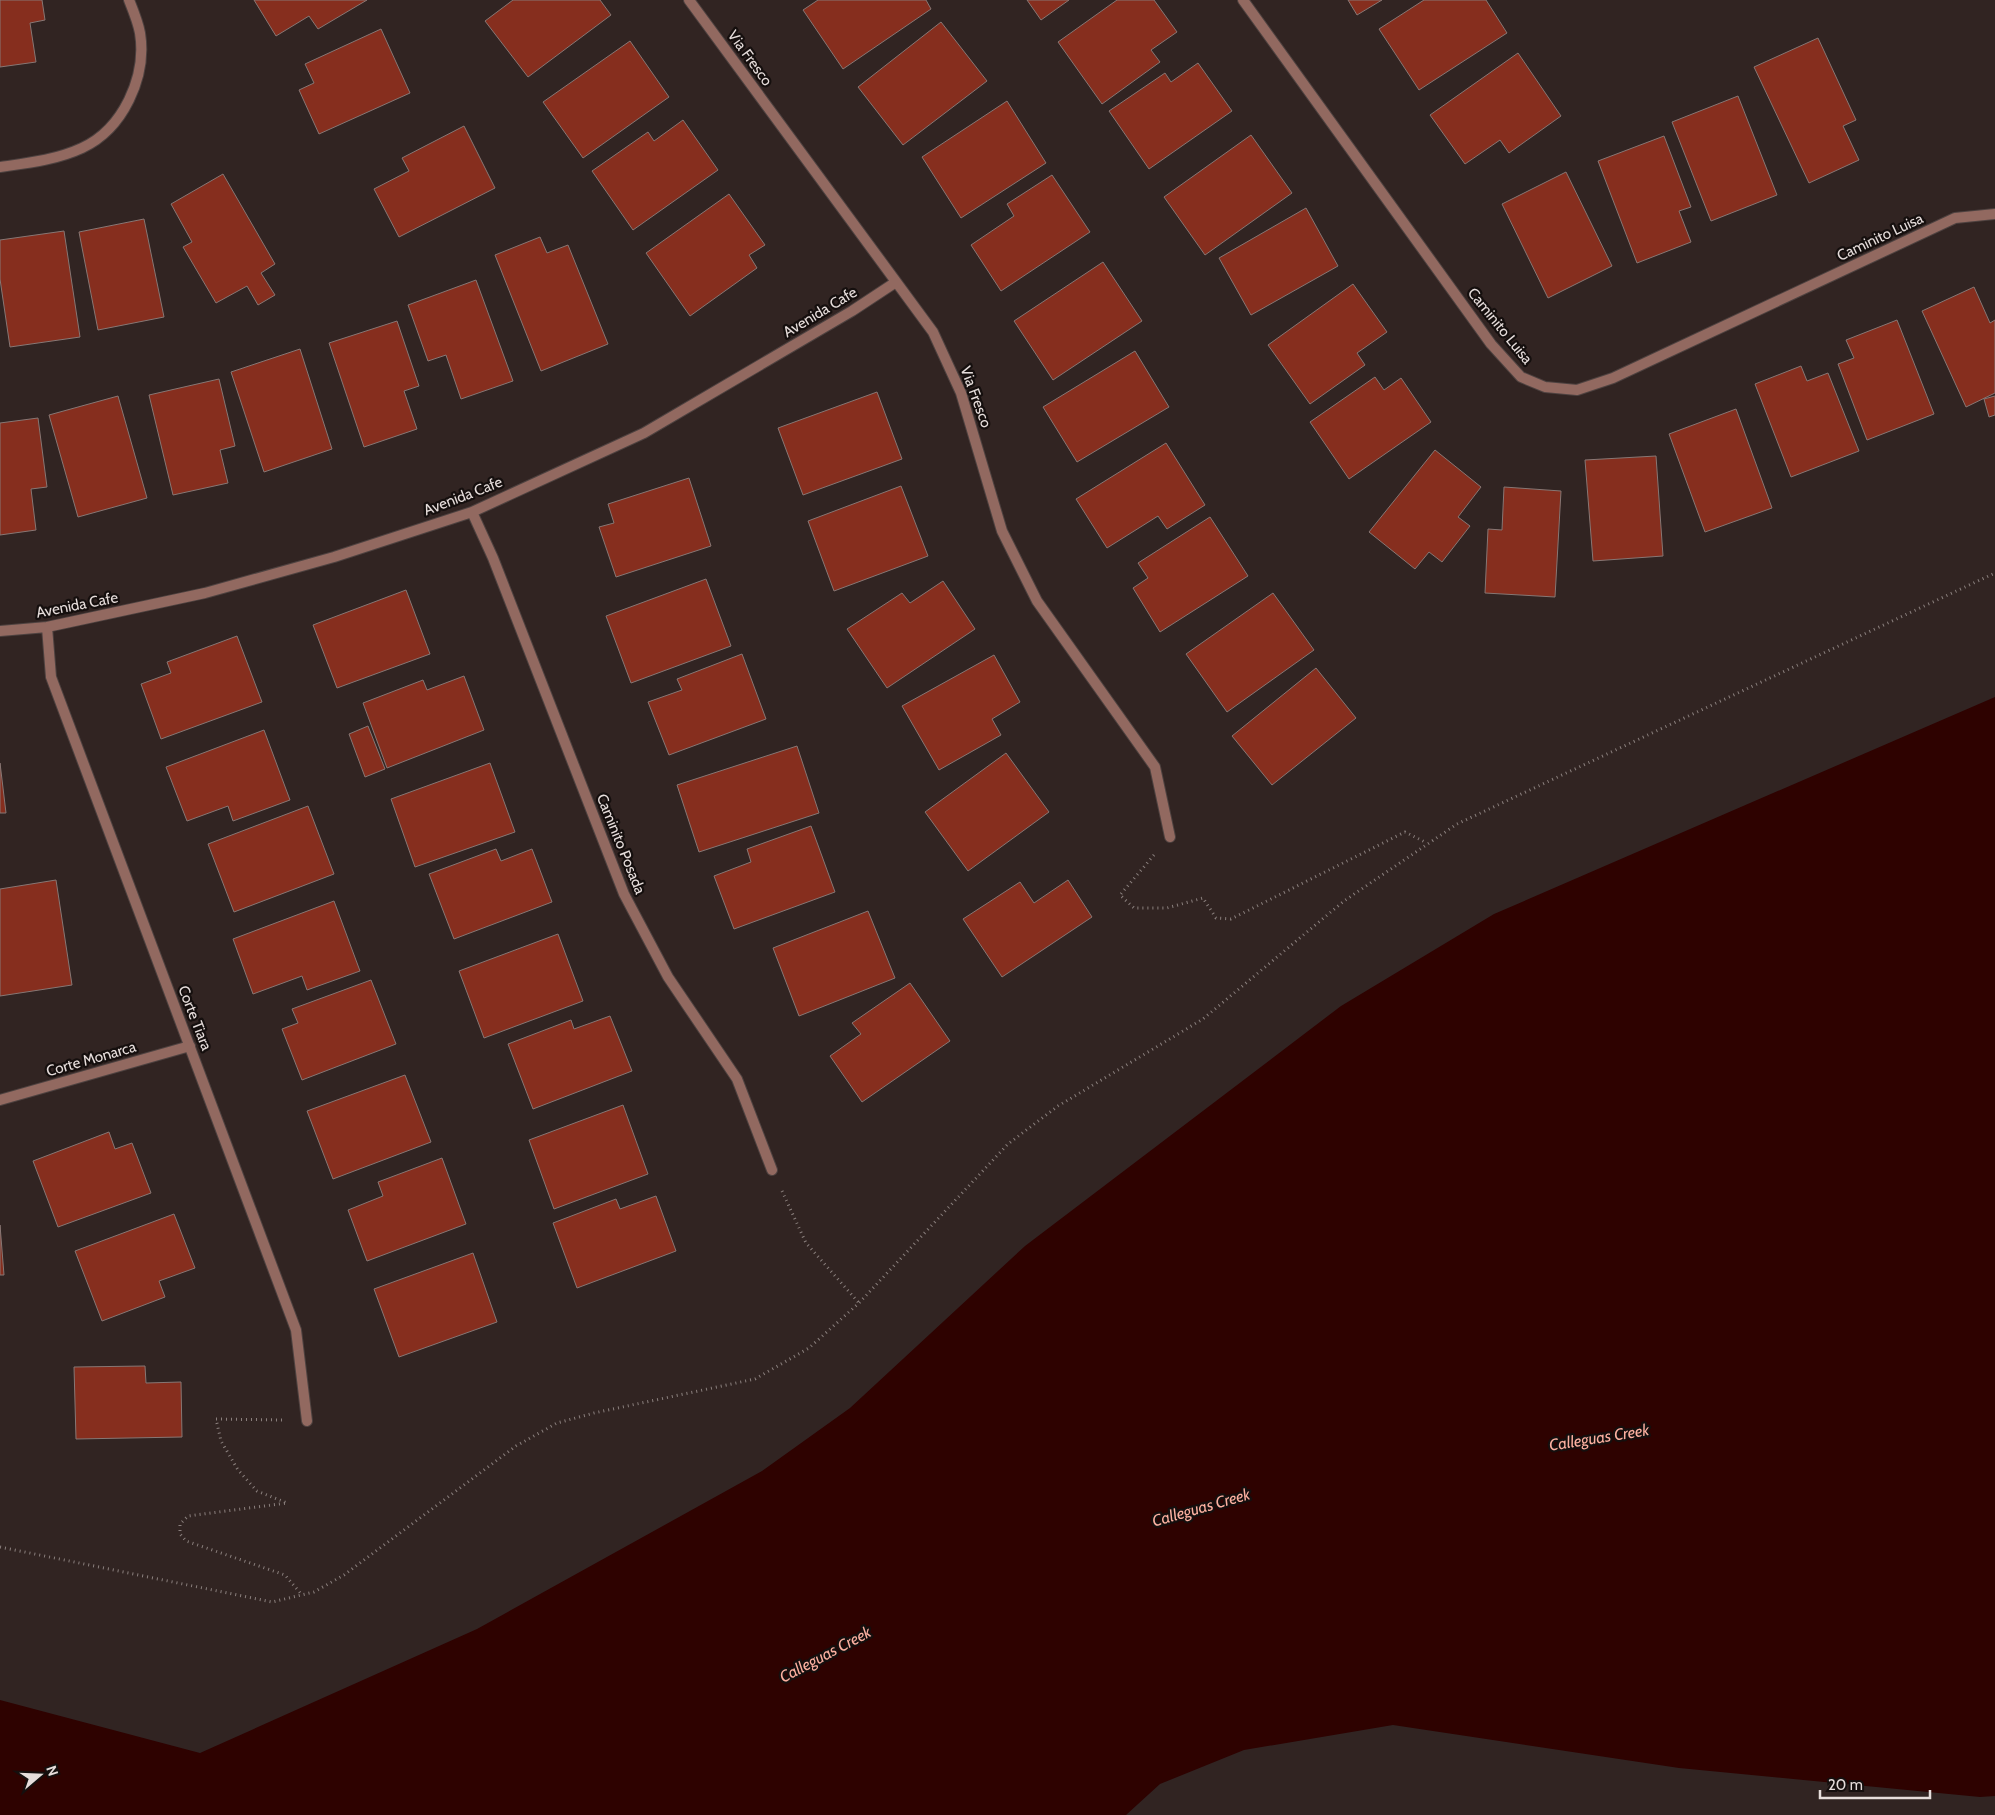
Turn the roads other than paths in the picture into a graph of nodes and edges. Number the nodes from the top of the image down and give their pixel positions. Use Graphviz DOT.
graph roads {
  1 [pos="129,0"];
  2 [pos="688,0"];
  3 [pos="1243,0"];
  4 [pos="0,167"];
  5 [pos="1995,214"];
  6 [pos="896,282"];
  7 [pos="472,512"];
  8 [pos="47,628"];
  9 [pos="0,631"];
  10 [pos="1170,837"];
  11 [pos="190,1046"];
  12 [pos="0,1100"];
  13 [pos="772,1170"];
  14 [pos="307,1421"];
  1 -- 4 [label="street"];
  2 -- 6 [label="street, Via Fresco"];
  3 -- 5 [label="street, Caminito Luisa"];
  6 -- 7 [label="street, Avenida Cafe"];
  6 -- 10 [label="street, Via Fresco"];
  7 -- 8 [label="street, Avenida Cafe"];
  7 -- 13 [label="street, Caminito Posada"];
  8 -- 9 [label="street, Avenida Cafe"];
  8 -- 11 [label="street, Corte Tiara"];
  11 -- 12 [label="street, Corte Monarca"];
  11 -- 14 [label="street, Corte Tiara"];
}
